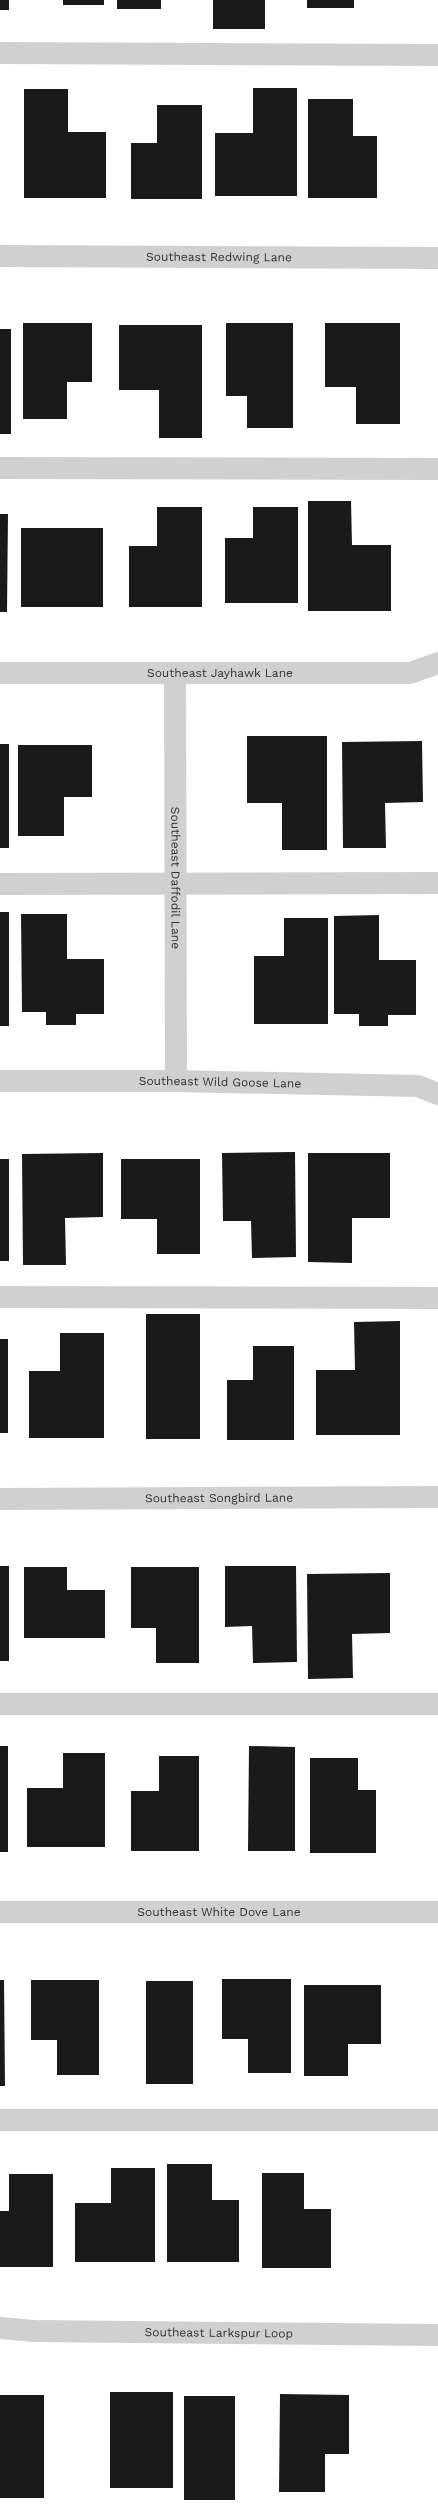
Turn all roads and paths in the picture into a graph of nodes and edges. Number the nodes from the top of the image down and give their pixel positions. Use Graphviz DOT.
graph roads {
  1 [pos="0,53"];
  2 [pos="438,55"];
  3 [pos="0,256"];
  4 [pos="438,258"];
  5 [pos="0,468"];
  6 [pos="438,469"];
  7 [pos="438,663"];
  8 [pos="0,673"];
  9 [pos="175,675"];
  10 [pos="438,883"];
  11 [pos="0,884"];
  12 [pos="174,884"];
  13 [pos="0,1081"];
  14 [pos="176,1082"];
  15 [pos="438,1094"];
  16 [pos="0,1297"];
  17 [pos="438,1298"];
  18 [pos="438,1497"];
  19 [pos="0,1499"];
  20 [pos="0,1704"];
  21 [pos="438,1704"];
  22 [pos="0,1912"];
  23 [pos="438,1912"];
  24 [pos="0,2120"];
  25 [pos="438,2120"];
  26 [pos="0,2328"];
  27 [pos="438,2335"];
  1 -- 2 [label="street"];
  3 -- 4 [label="street, Southeast Redwing Lane"];
  5 -- 6 [label="street"];
  7 -- 9 [label="street, Southeast Jayhawk Lane"];
  8 -- 9 [label="street, Southeast Jayhawk Lane"];
  9 -- 12 [label="street, Southeast Daffodil Lane"];
  10 -- 12 [label="street"];
  11 -- 12 [label="street"];
  12 -- 14 [label="street, Southeast Daffodil Lane"];
  13 -- 14 [label="street, Southeast Wild Goose Lane"];
  14 -- 15 [label="street, Southeast Wild Goose Lane"];
  16 -- 17 [label="street"];
  18 -- 19 [label="street, Southeast Songbird Lane"];
  20 -- 21 [label="street"];
  22 -- 23 [label="street, Southeast White Dove Lane"];
  24 -- 25 [label="street"];
  26 -- 27 [label="street, Southeast Larkspur Loop"];
}
